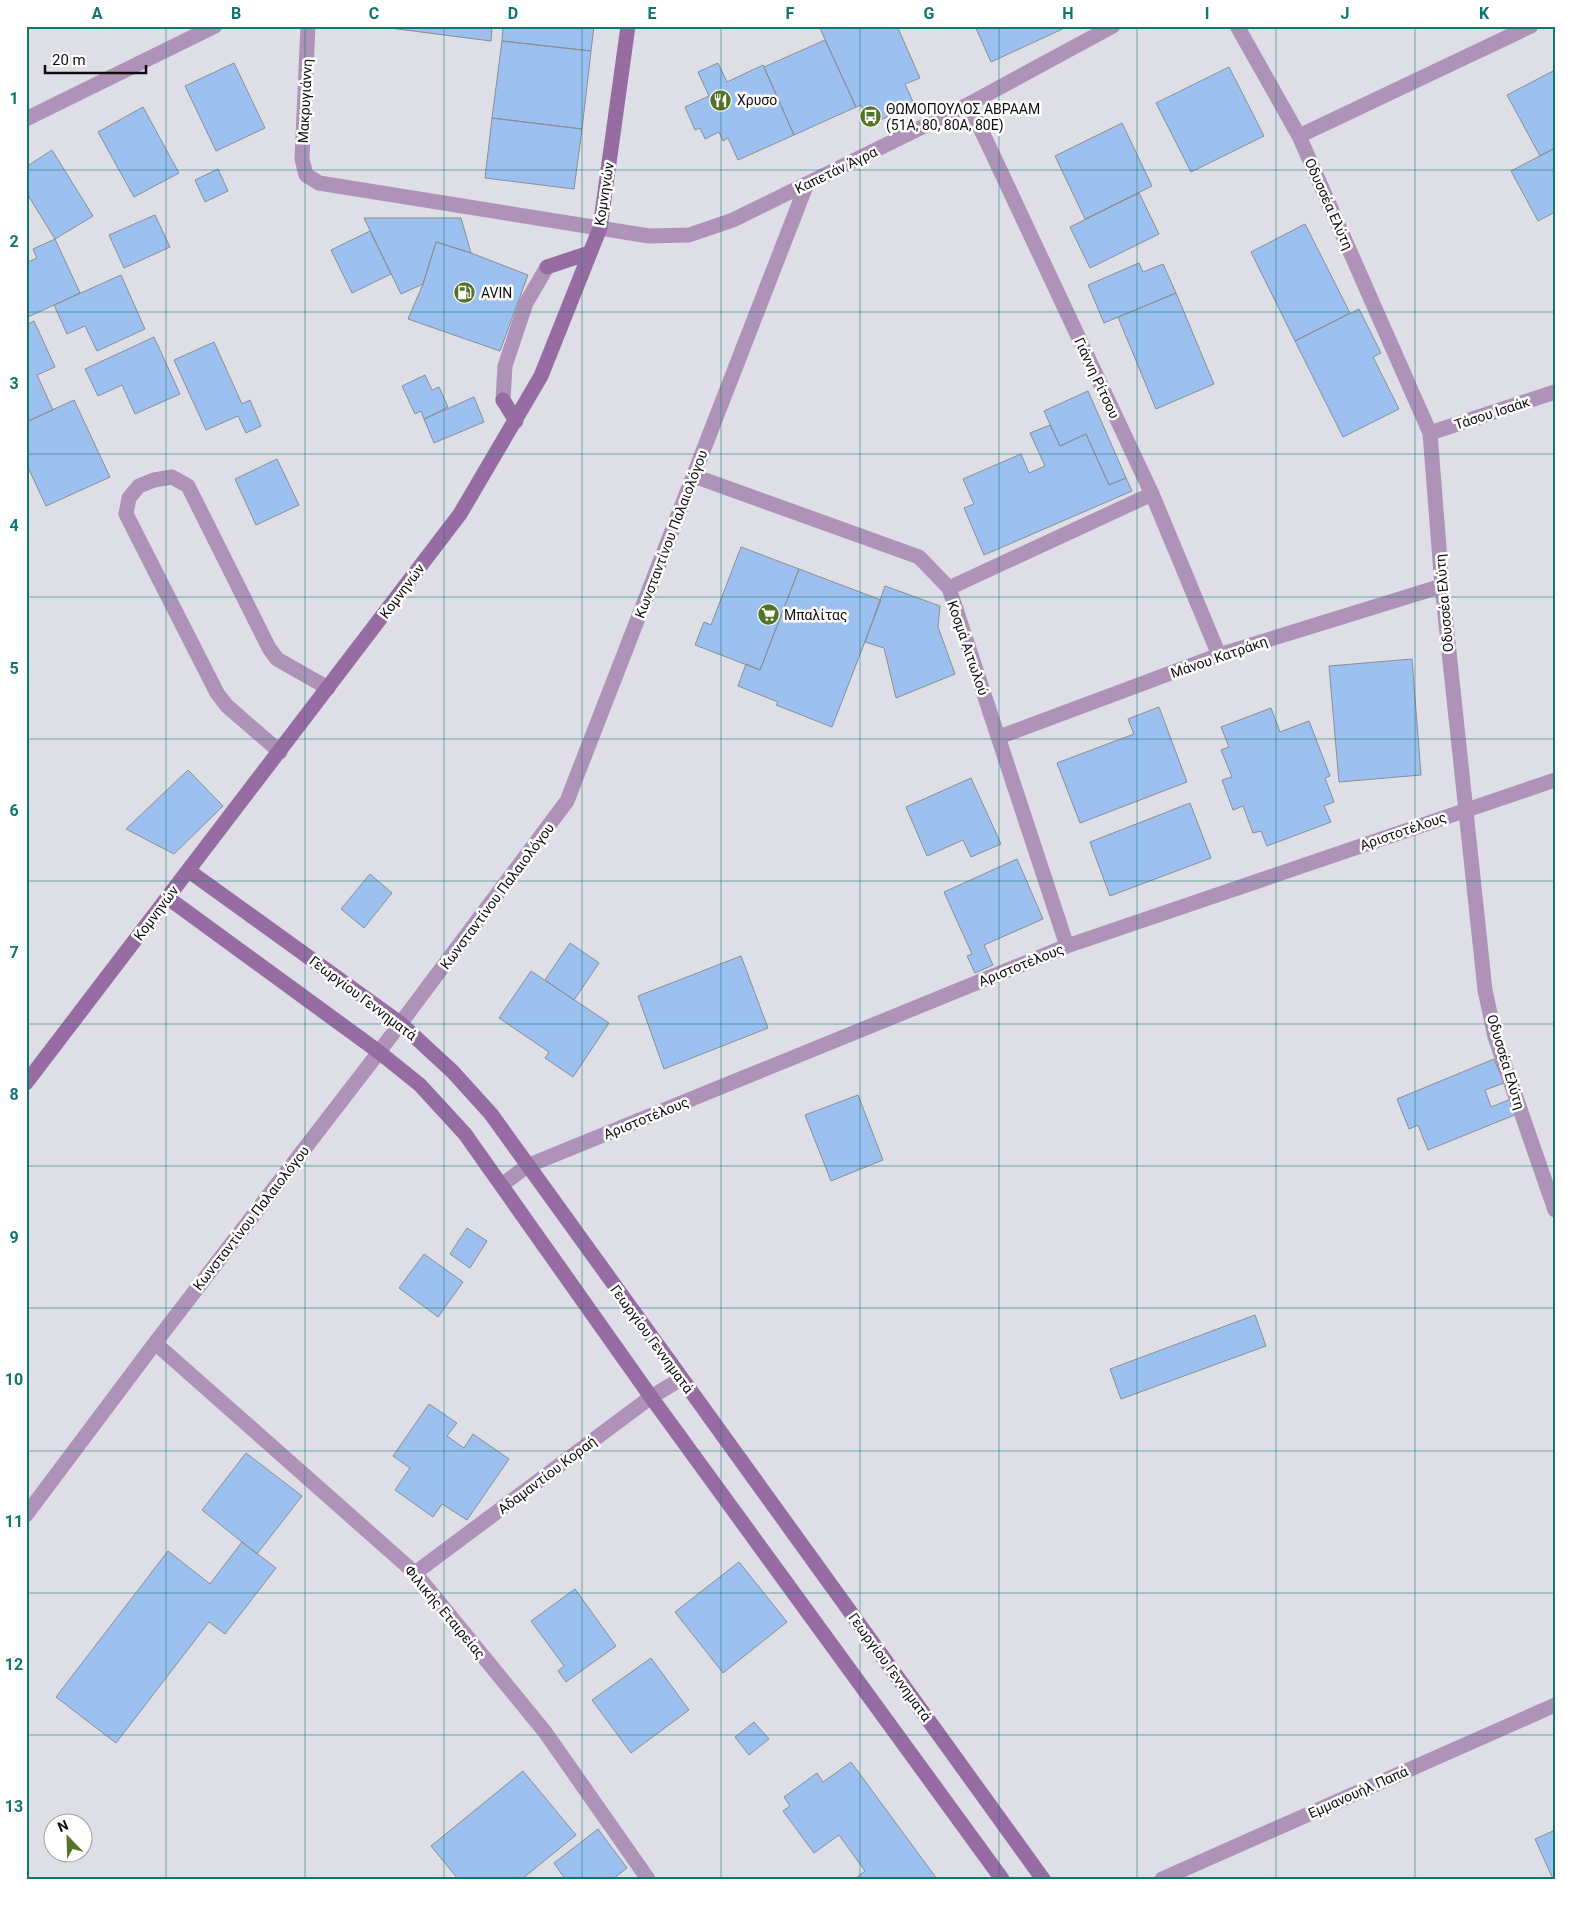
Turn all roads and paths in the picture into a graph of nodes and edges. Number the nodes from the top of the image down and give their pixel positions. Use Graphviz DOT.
graph roads {
  1 [pos="215,26"];
  2 [pos="308,26"];
  3 [pos="628,26"];
  4 [pos="1113,26"];
  5 [pos="1237,26"];
  6 [pos="1531,26"];
  7 [pos="969,104"];
  8 [pos="26,119"];
  9 [pos="1299,136"];
  10 [pos="306,175"];
  11 [pos="806,186"];
  12 [pos="600,228"];
  13 [pos="589,253"];
  14 [pos="1555,392"];
  15 [pos="516,421"];
  16 [pos="1430,433"];
  17 [pos="694,476"];
  18 [pos="1152,494"];
  19 [pos="1442,586"];
  20 [pos="948,588"];
  21 [pos="1219,655"];
  22 [pos="328,688"];
  23 [pos="999,737"];
  24 [pos="280,752"];
  25 [pos="1555,780"];
  26 [pos="1464,810"];
  27 [pos="189,871"];
  28 [pos="168,898"];
  29 [pos="1067,946"];
  30 [pos="400,1023"];
  31 [pos="379,1052"];
  32 [pos="26,1083"];
  33 [pos="528,1166"];
  34 [pos="502,1184"];
  35 [pos="1555,1210"];
  36 [pos="155,1343"];
  37 [pos="681,1379"];
  38 [pos="651,1397"];
  39 [pos="26,1515"];
  40 [pos="415,1573"];
  41 [pos="1555,1705"];
  42 [pos="648,1879"];
  43 [pos="1002,1879"];
  44 [pos="1043,1879"];
  45 [pos="1162,1879"];
  1 -- 8 [label="street"];
  2 -- 10 [label="street, Μακρυγιάννη"];
  3 -- 12 [label="street, Κομνηνών"];
  4 -- 7 [label="street, Καπετάν Άγρα"];
  5 -- 9 [label="street, Οδυσσέα Ελύτη"];
  6 -- 9 [label="street"];
  7 -- 11 [label="street, Καπετάν Άγρα"];
  7 -- 18 [label="street, Γιάννη Ρίτσου"];
  9 -- 16 [label="street, Οδυσσέα Ελύτη"];
  10 -- 12 [label="street, Καπετάν Άγρα"];
  11 -- 12 [label="street, Καπετάν Άγρα"];
  11 -- 17 [label="street, Κωνσταντίνου Παλαιολόγου"];
  12 -- 13 [label="street, Κομνηνών"];
  13 -- 15 [label="street, Κομνηνών"];
  13 -- 15 [label="street"];
  14 -- 16 [label="street, Τάσου Ισαάκ"];
  15 -- 22 [label="street, Κομνηνών"];
  16 -- 19 [label="street, Οδυσσέα Ελύτη"];
  17 -- 20 [label="street, Κοσμά Αιτωλού"];
  17 -- 30 [label="street, Κωνσταντίνου Παλαιολόγου"];
  18 -- 20 [label="street"];
  18 -- 21 [label="street, Γιάννη Ρίτσου"];
  19 -- 21 [label="street, Μάνου Κατράκη"];
  19 -- 26 [label="street, Οδυσσέα Ελύτη"];
  20 -- 23 [label="street, Κοσμά Αιτωλού"];
  21 -- 23 [label="street, Μάνου Κατράκη"];
  22 -- 24 [label="street, Κομνηνών"];
  22 -- 24 [label="street"];
  23 -- 29 [label="street, Κοσμά Αιτωλού"];
  24 -- 27 [label="street, Κομνηνών"];
  25 -- 26 [label="street, Αριστοτέλους"];
  26 -- 29 [label="street, Αριστοτέλους"];
  26 -- 35 [label="street, Οδυσσέα Ελύτη"];
  27 -- 28 [label="street, Κομνηνών"];
  27 -- 30 [label="street, Γεωργίου Γεννηματά"];
  28 -- 31 [label="street"];
  28 -- 32 [label="street, Κομνηνών"];
  29 -- 33 [label="street, Αριστοτέλους"];
  30 -- 31 [label="street, Κωνσταντίνου Παλαιολόγου"];
  30 -- 33 [label="street, Γεωργίου Γεννηματά"];
  31 -- 34 [label="street"];
  31 -- 36 [label="street, Κωνσταντίνου Παλαιολόγου"];
  33 -- 34 [label="street, Αριστοτέλους"];
  33 -- 37 [label="street, Γεωργίου Γεννηματά"];
  34 -- 38 [label="street"];
  36 -- 39 [label="street, Κωνσταντίνου Παλαιολόγου"];
  36 -- 40 [label="street, Φιλικής Εταιρείας"];
  37 -- 38 [label="street, Αδαμαντίου Κοραή"];
  37 -- 44 [label="street, Γεωργίου Γεννηματά"];
  38 -- 40 [label="street, Αδαμαντίου Κοραή"];
  38 -- 43 [label="street"];
  40 -- 42 [label="street, Φιλικής Εταιρείας"];
  41 -- 45 [label="street, Εμμανουήλ Παπά"];
}
